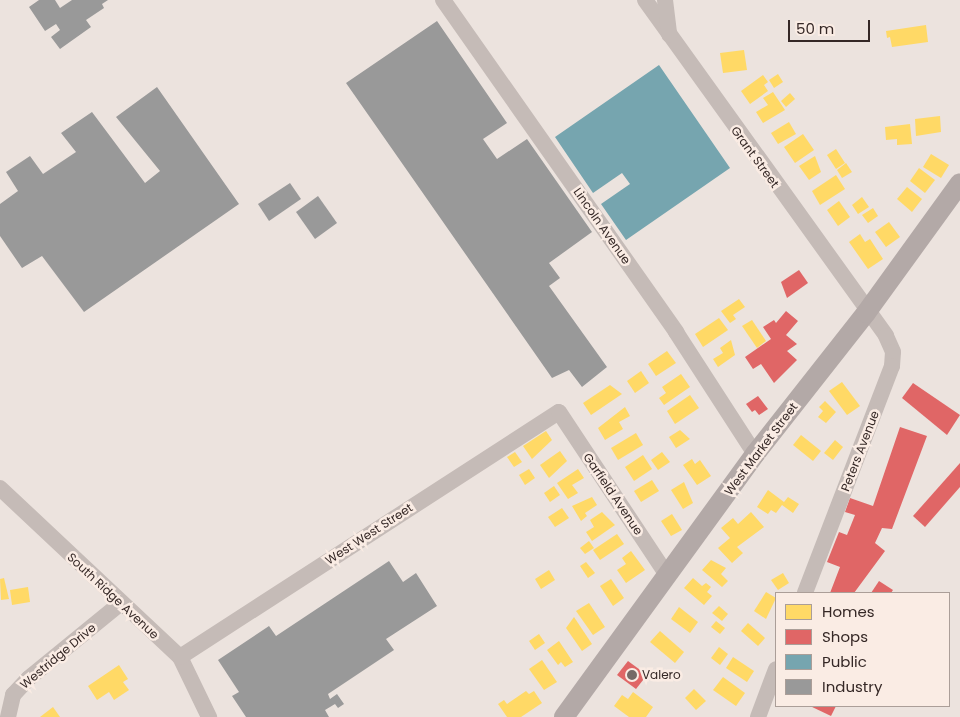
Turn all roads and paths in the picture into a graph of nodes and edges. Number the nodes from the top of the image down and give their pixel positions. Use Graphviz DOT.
graph roads {
  1 [pos="444,0"];
  2 [pos="645,0"];
  3 [pos="665,0"];
  4 [pos="670,39"];
  5 [pos="960,182"];
  6 [pos="866,314"];
  7 [pos="559,412"];
  8 [pos="755,454"];
  9 [pos="0,488"];
  10 [pos="667,575"];
  11 [pos="805,592"];
  12 [pos="120,604"];
  13 [pos="180,657"];
  14 [pos="775,672"];
  15 [pos="8,717"];
  16 [pos="209,717"];
  17 [pos="564,717"];
  18 [pos="758,717"];
  1 -- 8 [label="street, Lincoln Avenue"];
  2 -- 4 [label="street, Grant Street"];
  3 -- 4 [label="street"];
  4 -- 6 [label="street, Grant Street"];
  5 -- 6 [label="main road, West Market Street"];
  6 -- 8 [label="main road, West Market Street"];
  6 -- 11 [label="street, Peters Avenue"];
  7 -- 10 [label="street, Garfield Avenue"];
  7 -- 13 [label="street, West West Street"];
  8 -- 10 [label="main road, West Market Street"];
  9 -- 12 [label="street, South Ridge Avenue"];
  10 -- 17 [label="main road, West Market Street"];
  12 -- 13 [label="street, South Ridge Avenue"];
  12 -- 15 [label="street, Westridge Drive"];
  13 -- 16 [label="street, South Ridge Avenue"];
  14 -- 18 [label="street"];
}
